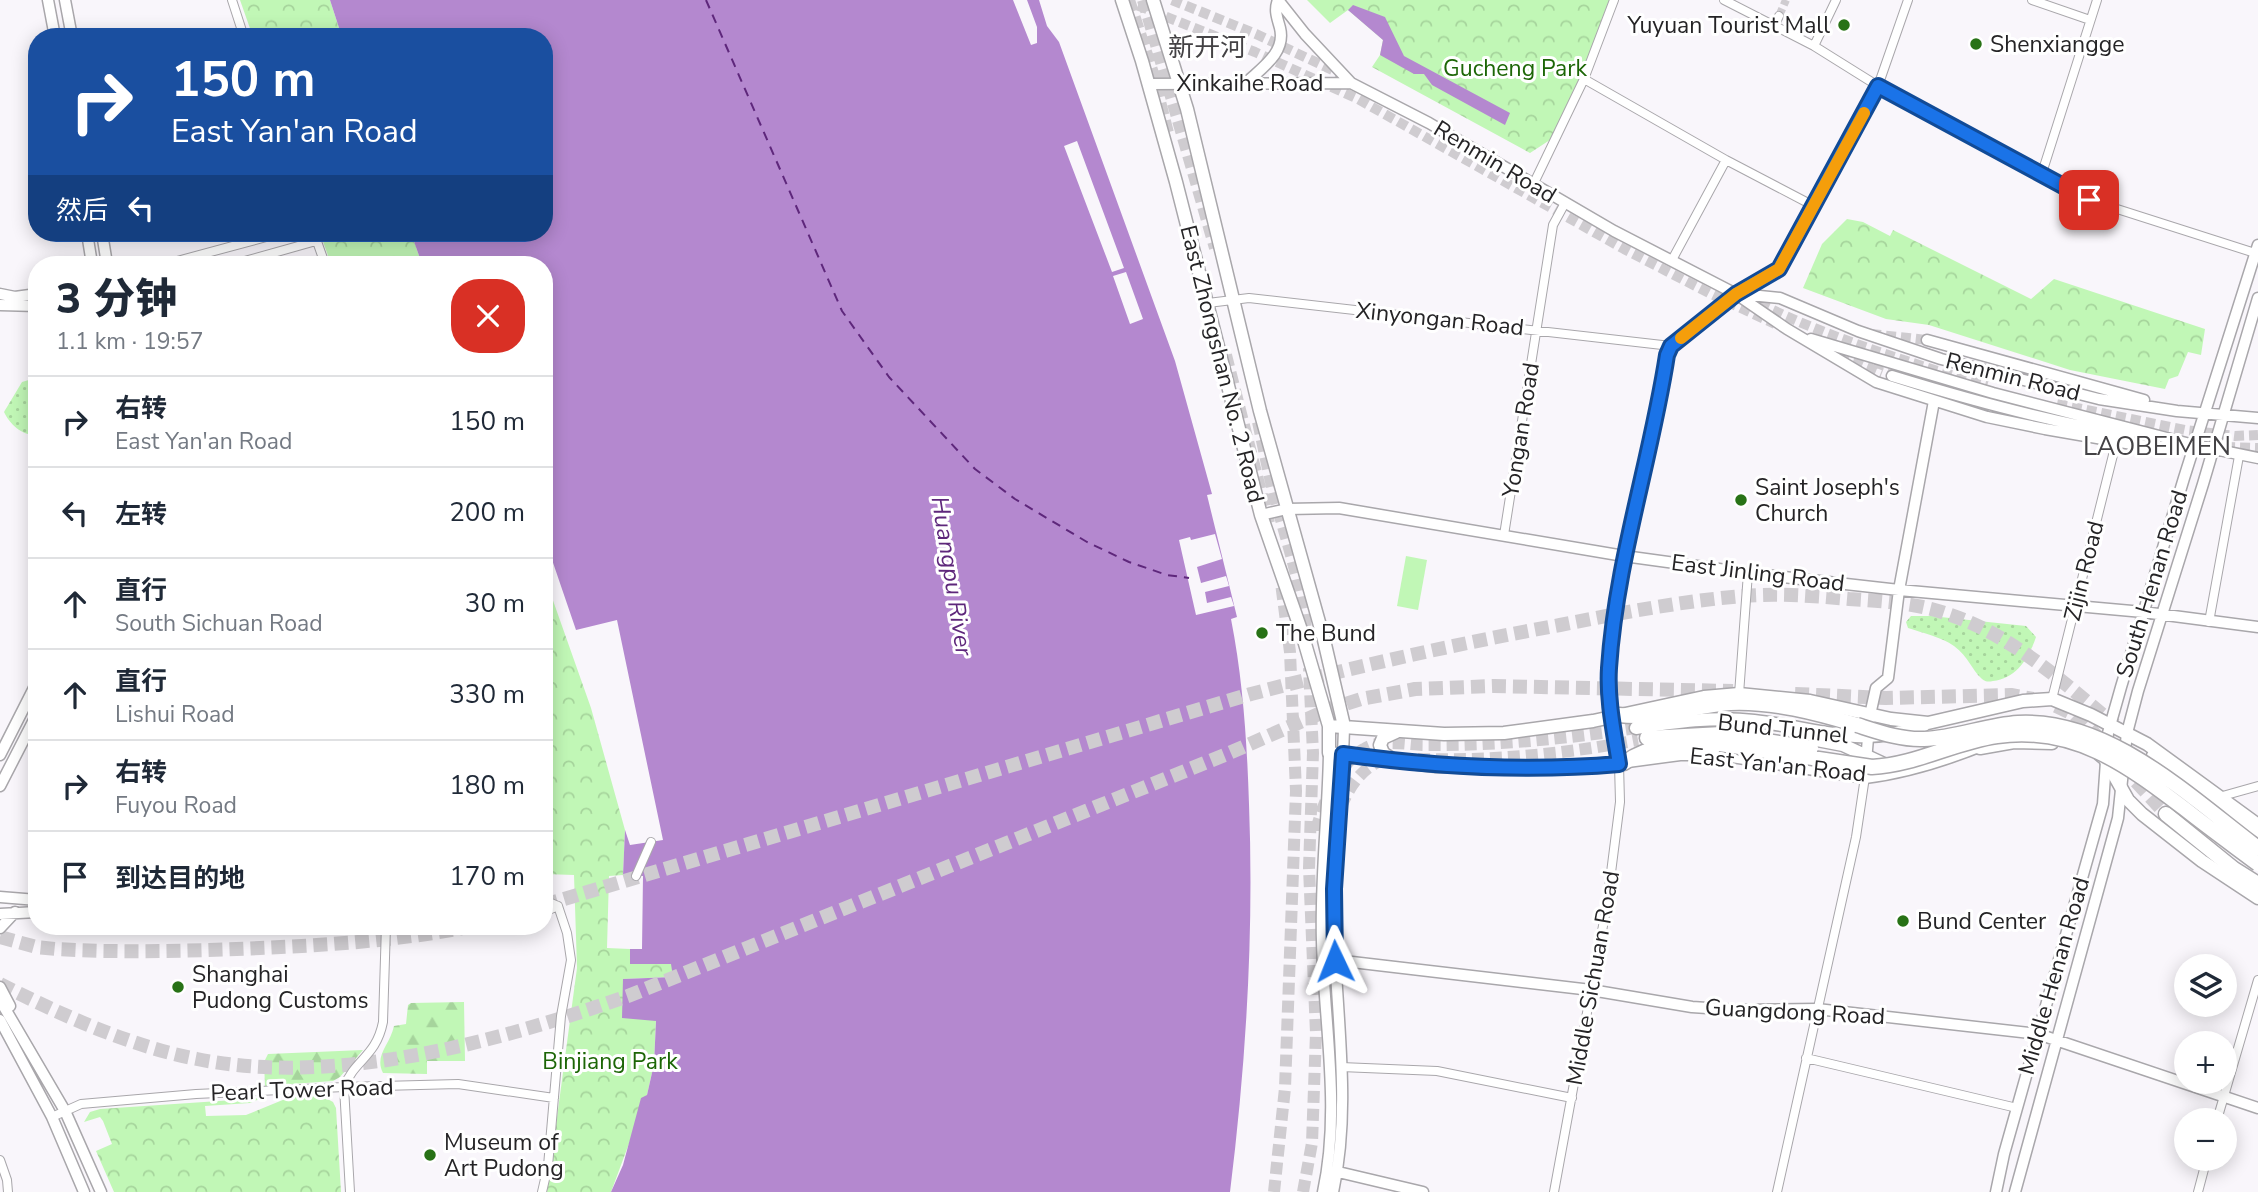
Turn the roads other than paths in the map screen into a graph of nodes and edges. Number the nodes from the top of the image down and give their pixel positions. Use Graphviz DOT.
graph roads {
  1 [pos="48,0"];
  2 [pos="65,0"];
  3 [pos="232,0"];
  4 [pos="1122,0"];
  5 [pos="1153,0"];
  6 [pos="1278,0"];
  7 [pos="1614,0"];
  8 [pos="1724,0"];
  9 [pos="1836,0"];
  10 [pos="1908,0"];
  11 [pos="2032,0"];
  12 [pos="2097,0"];
  13 [pos="1779,16"];
  14 [pos="2091,20"];
  15 [pos="1774,26"];
  16 [pos="53,28"];
  17 [pos="70,28"];
  18 [pos="241,28"];
  19 [pos="1814,46"];
  20 [pos="1584,79"];
  21 [pos="1247,82"];
  22 [pos="1180,83"];
  23 [pos="1351,83"];
  24 [pos="1148,84"];
  25 [pos="1878,86"];
  26 [pos="1726,160"];
  27 [pos="2042,173"];
  28 [pos="1533,185"];
  29 [pos="1565,203"];
  30 [pos="1812,205"];
  31 [pos="248,242"];
  32 [pos="300,242"];
  33 [pos="2257,249"];
  34 [pos="196,256"];
  35 [pos="258,256"];
  36 [pos="1672,260"];
  37 [pos="0,294"];
  38 [pos="1736,294"];
  39 [pos="28,295"];
  40 [pos="1234,298"];
  41 [pos="2258,298"];
  42 [pos="1208,303"];
  43 [pos="0,305"];
  44 [pos="28,306"];
  45 [pos="1537,329"];
  46 [pos="1787,329"];
  47 [pos="1927,340"];
  48 [pos="1671,346"];
  49 [pos="1892,376"];
  50 [pos="1934,401"];
  51 [pos="2176,411"];
  52 [pos="2204,413"];
  53 [pos="2223,415"];
  54 [pos="2258,418"];
  55 [pos="2116,443"];
  56 [pos="2194,446"];
  57 [pos="2213,450"];
  58 [pos="2239,456"];
  59 [pos="2258,458"];
  60 [pos="1287,509"];
  61 [pos="1261,514"];
  62 [pos="1504,536"];
  63 [pos="1624,556"];
  64 [pos="1748,573"];
  65 [pos="1899,590"];
  66 [pos="2076,606"];
  67 [pos="2143,612"];
  68 [pos="2162,614"];
  69 [pos="2209,622"];
  70 [pos="2258,627"];
  71 [pos="2052,699"];
  72 [pos="28,700"];
  73 [pos="1735,703"];
  74 [pos="1870,715"];
  75 [pos="1615,716"];
  76 [pos="1928,723"];
  77 [pos="1329,726"];
  78 [pos="1344,726"];
  79 [pos="2110,729"];
  80 [pos="1399,731"];
  81 [pos="28,732"];
  82 [pos="1641,733"];
  83 [pos="2127,733"];
  84 [pos="1867,738"];
  85 [pos="1721,739"];
  86 [pos="1329,753"];
  87 [pos="2125,753"];
  88 [pos="1343,754"];
  89 [pos="0,755"];
  90 [pos="2154,756"];
  91 [pos="1867,757"];
  92 [pos="2105,759"];
  93 [pos="1398,761"];
  94 [pos="1621,763"];
  95 [pos="1905,766"];
  96 [pos="1865,777"];
  97 [pos="0,786"];
  98 [pos="2258,786"];
  99 [pos="2122,791"];
  100 [pos="2218,797"];
  101 [pos="2166,814"];
  102 [pos="2258,825"];
  103 [pos="2258,839"];
  104 [pos="652,842"];
  105 [pos="2258,848"];
  106 [pos="2258,864"];
  107 [pos="2258,870"];
  108 [pos="636,876"];
  109 [pos="2258,884"];
  110 [pos="0,890"];
  111 [pos="0,897"];
  112 [pos="28,898"];
  113 [pos="2258,898"];
  114 [pos="28,899"];
  115 [pos="553,904"];
  116 [pos="558,906"];
  117 [pos="553,908"];
  118 [pos="16,912"];
  119 [pos="28,912"];
  120 [pos="0,914"];
  121 [pos="0,928"];
  122 [pos="386,935"];
  123 [pos="1323,961"];
  124 [pos="1335,961"];
  125 [pos="2258,980"];
  126 [pos="0,987"];
  127 [pos="1591,990"];
  128 [pos="0,1000"];
  129 [pos="1817,1009"];
  130 [pos="0,1020"];
  131 [pos="12,1021"];
  132 [pos="2038,1034"];
  133 [pos="2056,1040"];
  134 [pos="1806,1058"];
  135 [pos="1341,1067"];
  136 [pos="344,1087"];
  137 [pos="2224,1097"];
  138 [pos="554,1098"];
  139 [pos="1573,1098"];
  140 [pos="2017,1108"];
  141 [pos="2221,1108"];
  142 [pos="2258,1108"];
  143 [pos="65,1111"];
  144 [pos="52,1117"];
  145 [pos="0,1160"];
  146 [pos="1332,1170"];
  147 [pos="2204,1171"];
  148 [pos="8,1192"];
  149 [pos="84,1192"];
  150 [pos="101,1192"];
  151 [pos="350,1192"];
  152 [pos="542,1192"];
  153 [pos="1323,1192"];
  154 [pos="1333,1192"];
  155 [pos="1423,1192"];
  156 [pos="1554,1192"];
  157 [pos="1777,1192"];
  158 [pos="1996,1192"];
  159 [pos="2015,1192"];
  160 [pos="2198,1192"];
  1 -- 16 [label="main road"];
  2 -- 17 [label="main road"];
  3 -- 18 [label="street"];
  4 -- 24 [label="main road, East Zhongshan No. 2 Road"];
  5 -- 22 [label="main road, East Zhongshan No. 2 Road"];
  6 -- 21 [label="main road"];
  6 -- 23 [label="main road, Renmin Road"];
  7 -- 20 [label="street"];
  8 -- 15 [label="street"];
  9 -- 19 [label="street"];
  10 -- 25 [label="street"];
  11 -- 14 [label="street"];
  12 -- 14 [label="street"];
  13 -- 15 [label="street"];
  14 -- 27 [label="street"];
  15 -- 19 [label="street"];
  19 -- 25 [label="street"];
  20 -- 26 [label="street"];
  20 -- 28 [label="street"];
  21 -- 22 [label="main road, Xinkaihe Road"];
  21 -- 23 [label="main road, Xinkaihe Road"];
  22 -- 24 [label="main road, Xinkaihe Road"];
  22 -- 40 [label="main road, East Zhongshan No. 2 Road"];
  23 -- 28 [label="main road, Renmin Road"];
  24 -- 42 [label="main road, East Zhongshan No. 2 Road"];
  25 -- 27 [label="street"];
  25 -- 30 [label="street"];
  26 -- 30 [label="street"];
  26 -- 36 [label="street"];
  27 -- 33 [label="street"];
  28 -- 29 [label="main road, Renmin Road"];
  29 -- 36 [label="main road, Renmin Road"];
  29 -- 45 [label="street, Yongan Road"];
  30 -- 38 [label="street"];
  31 -- 34 [label="street"];
  32 -- 35 [label="street"];
  33 -- 52 [label="main road, South Henan Road"];
  36 -- 38 [label="main road, Renmin Road"];
  37 -- 39 [label="main road"];
  38 -- 46 [label="main road, Renmin Road"];
  38 -- 48 [label="street"];
  38 -- 51 [label="main road, Renmin Road"];
  40 -- 42 [label="street, Xinyongan Road"];
  40 -- 45 [label="street, Xinyongan Road"];
  40 -- 60 [label="main road, East Zhongshan No. 2 Road"];
  41 -- 53 [label="main road, South Henan Road"];
  42 -- 61 [label="main road, East Zhongshan No. 2 Road"];
  43 -- 44 [label="main road"];
  45 -- 48 [label="street, Xinyongan Road"];
  45 -- 62 [label="street, Yongan Road"];
  46 -- 50 [label="main road, Renmin Road"];
  46 -- 56 [label="main road, Renmin Road"];
  47 -- 51 [label="main road"];
  48 -- 63 [label="street, Middle Sichuan Road"];
  49 -- 56 [label="main road"];
  50 -- 55 [label="main road, Renmin Road"];
  50 -- 65 [label="main road"];
  51 -- 52 [label="main road, Renmin Road"];
  52 -- 53 [label="main road, Renmin Road"];
  52 -- 56 [label="main road, South Henan Road"];
  53 -- 54 [label="main road, Renmin Road"];
  53 -- 57 [label="main road, South Henan Road"];
  55 -- 56 [label="main road, Renmin Road"];
  55 -- 66 [label="street, Zijin Road"];
  56 -- 57 [label="main road, Renmin Road"];
  56 -- 67 [label="main road, South Henan Road"];
  57 -- 58 [label="main road, Renmin Road"];
  57 -- 68 [label="main road, South Henan Road"];
  58 -- 59 [label="main road, Renmin Road"];
  58 -- 69 [label="street"];
  60 -- 61 [label="main road, East Jinling Road"];
  60 -- 62 [label="main road, East Jinling Road"];
  60 -- 78 [label="main road, East Zhongshan No. 2 Road"];
  61 -- 77 [label="main road, East Zhongshan No. 2 Road"];
  62 -- 63 [label="main road, East Jinling Road"];
  63 -- 64 [label="main road, East Jinling Road"];
  63 -- 75 [label="street, Middle Sichuan Road"];
  64 -- 65 [label="main road, East Jinling Road"];
  64 -- 73 [label="street"];
  65 -- 66 [label="main road, East Jinling Road"];
  65 -- 74 [label="main road"];
  66 -- 67 [label="main road, East Jinling Road"];
  66 -- 71 [label="street, Zijin Road"];
  67 -- 68 [label="main road, East Jinling Road"];
  67 -- 79 [label="main road, South Henan Road"];
  68 -- 69 [label="main road, East Jinling Road"];
  68 -- 83 [label="main road, South Henan Road"];
  69 -- 70 [label="main road, East Jinling Road"];
  71 -- 76 [label="main road"];
  71 -- 79 [label="main road"];
  72 -- 89 [label="main road"];
  73 -- 74 [label="main road"];
  73 -- 75 [label="highway"];
  73 -- 82 [label="highway"];
  73 -- 105 [label="highway, bridge"];
  74 -- 76 [label="main road"];
  74 -- 84 [label="main road"];
  75 -- 80 [label="main road"];
  75 -- 94 [label="street, Middle Sichuan Road"];
  76 -- 84 [label="main road, Bund Tunnel"];
  77 -- 78 [label="main road"];
  77 -- 86 [label="main road, East Zhongshan No. 2 Road"];
  78 -- 80 [label="main road"];
  78 -- 88 [label="main road"];
  79 -- 83 [label="main road"];
  79 -- 87 [label="main road"];
  79 -- 92 [label="main road, South Henan Road"];
  80 -- 93 [label="main road"];
  81 -- 97 [label="main road"];
  82 -- 84 [label="main road, Bund Tunnel"];
  82 -- 85 [label="highway"];
  82 -- 91 [label="main road, Bund Tunnel"];
  83 -- 87 [label="main road, South Henan Road"];
  83 -- 100 [label="main road"];
  84 -- 91 [label="main road"];
  85 -- 94 [label="highway"];
  85 -- 95 [label="highway, bridge"];
  86 -- 88 [label="main road, East Yan'an Road"];
  86 -- 123 [label="main road"];
  87 -- 99 [label="main road, Middle Henan Road"];
  87 -- 107 [label="main road"];
  88 -- 93 [label="main road, East Yan'an Road"];
  88 -- 124 [label="main road"];
  90 -- 103 [label="highway"];
  91 -- 95 [label="main road, Bund Tunnel"];
  91 -- 96 [label="main road"];
  92 -- 95 [label="main road, East Yan'an Road"];
  92 -- 99 [label="main road"];
  92 -- 132 [label="main road, Middle Henan Road"];
  93 -- 94 [label="main road, East Yan'an Road"];
  94 -- 96 [label="main road, East Yan'an Road"];
  94 -- 127 [label="street, Middle Sichuan Road"];
  95 -- 96 [label="main road, East Yan'an Road"];
  95 -- 106 [label="highway, bridge"];
  96 -- 129 [label="street"];
  98 -- 100 [label="street"];
  99 -- 113 [label="main road"];
  99 -- 133 [label="main road, Middle Henan Road"];
  100 -- 102 [label="main road"];
  101 -- 109 [label="highway"];
  104 -- 108 [label="street"];
  110 -- 112 [label="main road"];
  111 -- 114 [label="main road"];
  115 -- 116 [label="street"];
  116 -- 117 [label="street"];
  116 -- 138 [label="street"];
  118 -- 119 [label="main road"];
  118 -- 120 [label="main road"];
  118 -- 121 [label="main road"];
  122 -- 136 [label="street"];
  123 -- 124 [label="main road, Guangdong Road"];
  123 -- 146 [label="main road"];
  124 -- 127 [label="main road, Guangdong Road"];
  124 -- 135 [label="main road"];
  125 -- 137 [label="street"];
  126 -- 131 [label="main road"];
  127 -- 129 [label="main road, Guangdong Road"];
  127 -- 139 [label="street, Middle Sichuan Road"];
  128 -- 131 [label="main road"];
  129 -- 132 [label="main road, Guangdong Road"];
  129 -- 134 [label="street"];
  130 -- 144 [label="main road"];
  131 -- 143 [label="main road"];
  132 -- 133 [label="main road, Guangdong Road"];
  132 -- 140 [label="main road, Middle Henan Road"];
  133 -- 137 [label="main road, Guangdong Road"];
  133 -- 159 [label="main road, Middle Henan Road"];
  134 -- 140 [label="street"];
  134 -- 157 [label="street"];
  135 -- 139 [label="street"];
  135 -- 146 [label="main road"];
  136 -- 138 [label="street, Pearl Tower Road"];
  136 -- 143 [label="street, Pearl Tower Road"];
  136 -- 151 [label="street"];
  137 -- 141 [label="street"];
  137 -- 142 [label="main road, Guangdong Road"];
  138 -- 152 [label="street"];
  139 -- 156 [label="street, Middle Sichuan Road"];
  140 -- 158 [label="main road, Middle Henan Road"];
  143 -- 144 [label="street, Pearl Tower Road"];
  143 -- 150 [label="main road"];
  144 -- 149 [label="main road"];
  145 -- 148 [label="street"];
  146 -- 153 [label="main road"];
  146 -- 154 [label="main road"];
  146 -- 155 [label="main road"];
  147 -- 160 [label="street"];
}
